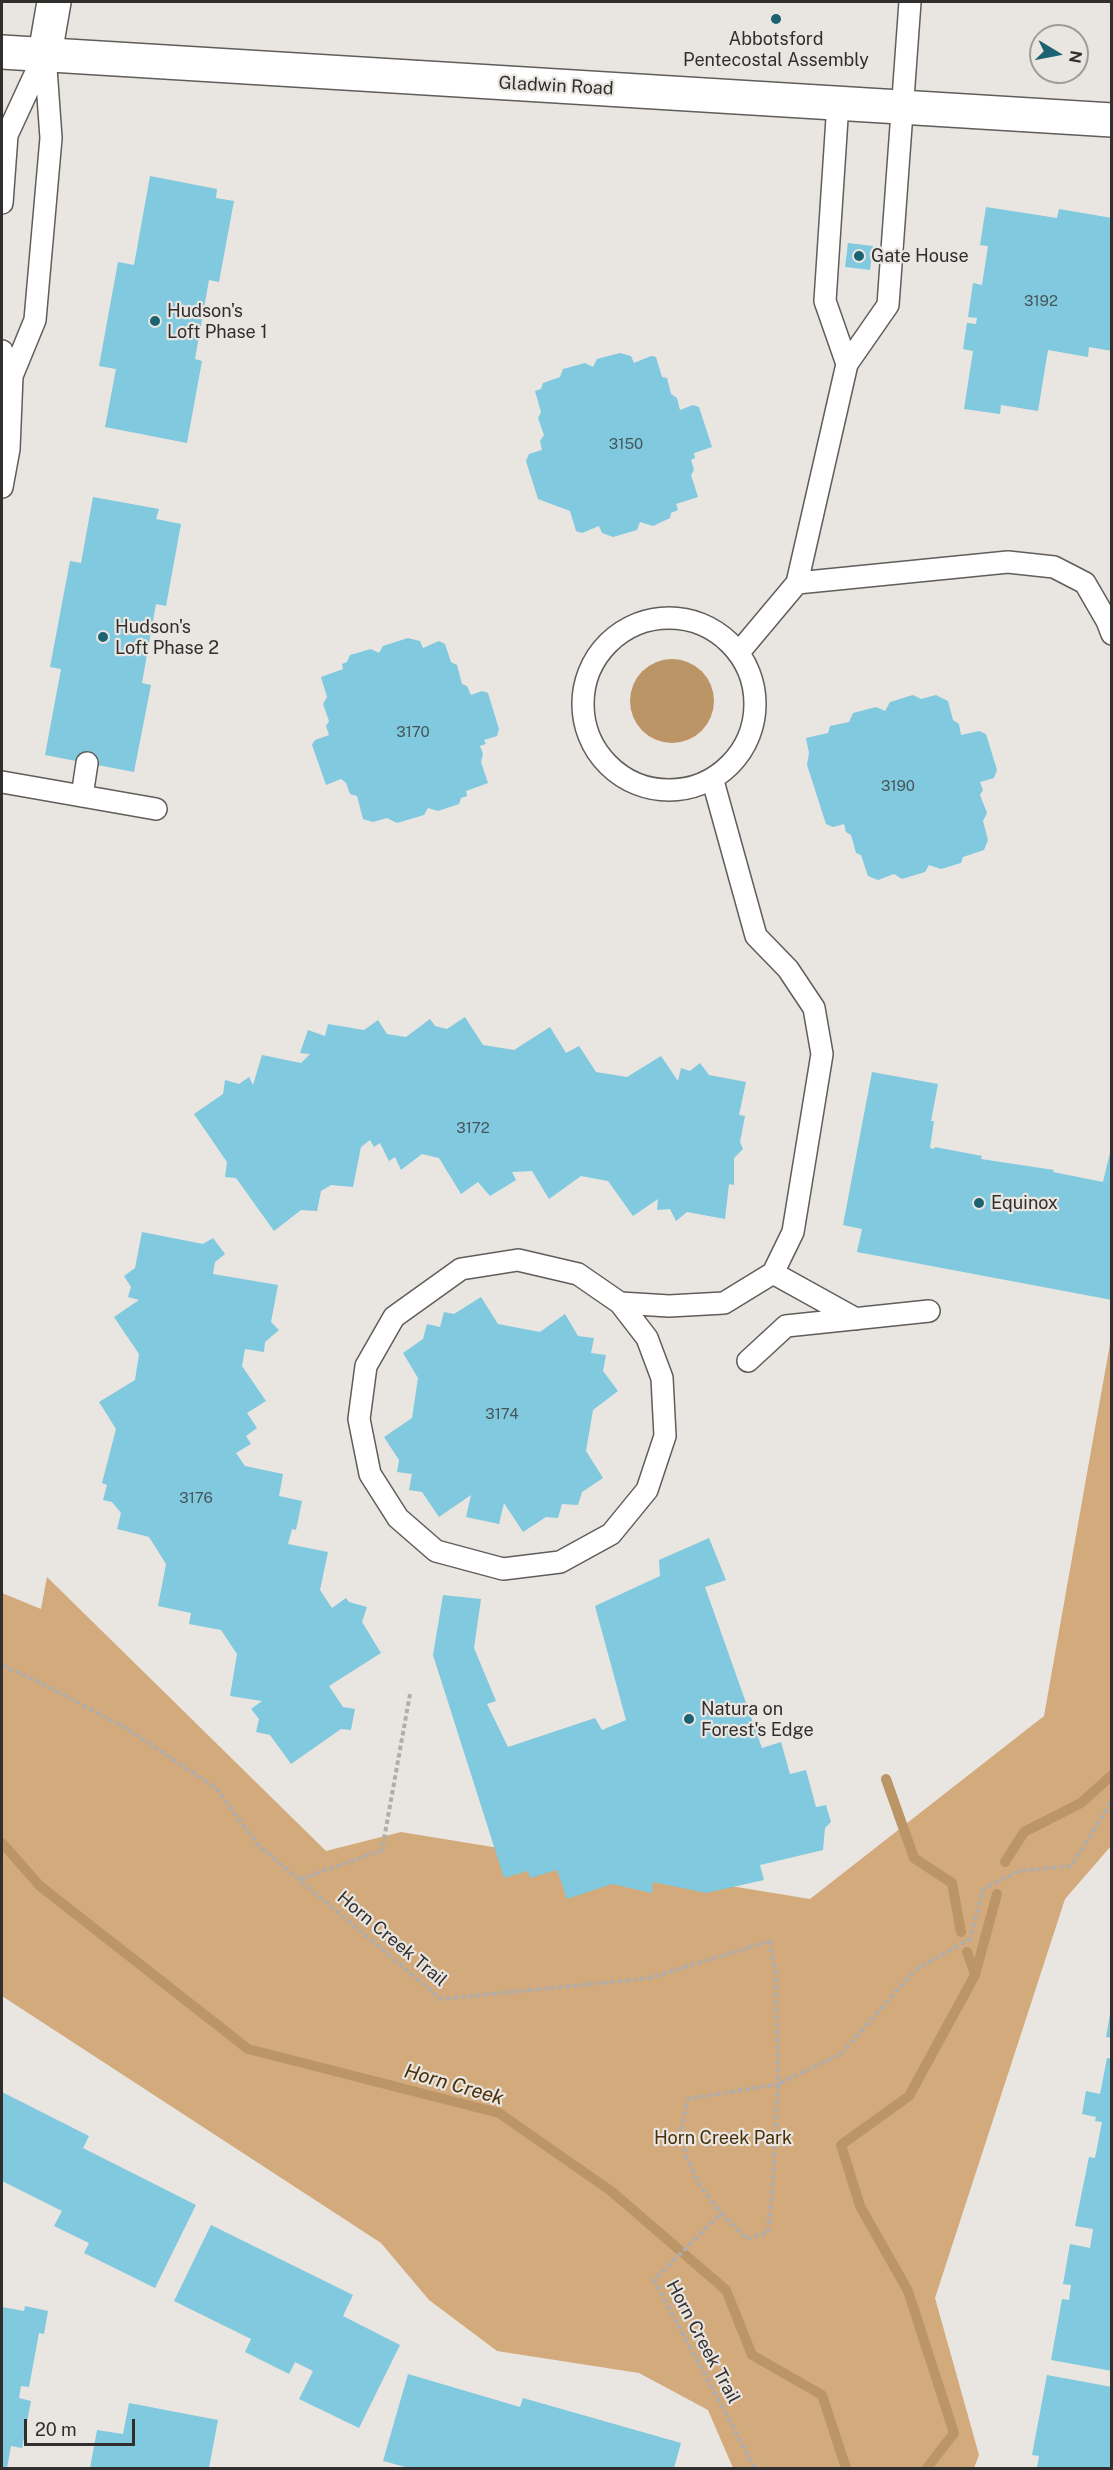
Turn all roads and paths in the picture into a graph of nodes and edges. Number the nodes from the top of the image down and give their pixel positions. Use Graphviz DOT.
graph roads {
  1 [pos="54,2"];
  2 [pos="910,2"];
  3 [pos="2,52"];
  4 [pos="45,54"];
  5 [pos="838,103"];
  6 [pos="902,107"];
  7 [pos="1112,120"];
  8 [pos="2,203"];
  9 [pos="2,351"];
  10 [pos="847,364"];
  11 [pos="12,376"];
  12 [pos="2,488"];
  13 [pos="797,583"];
  14 [pos="1112,634"];
  15 [pos="740,651"];
  16 [pos="87,763"];
  17 [pos="713,781"];
  18 [pos="2,782"];
  19 [pos="82,796"];
  20 [pos="156,809"];
  21 [pos="773,1274"];
  22 [pos="620,1303"];
  23 [pos="930,1311"];
  24 [pos="856,1318"];
  25 [pos="748,1361"];
  26 [pos="2,1665"];
  27 [pos="410,1694"];
  28 [pos="1112,1801"];
  29 [pos="300,1880"];
  30 [pos="778,2084"];
  31 [pos="721,2213"];
  32 [pos="755,2469"];
  1 -- 4 [label="main road"];
  2 -- 6 [label="lane"];
  3 -- 4 [label="main road, Gladwin Road"];
  4 -- 5 [label="main road, Gladwin Road"];
  4 -- 8 [label="lane"];
  4 -- 11 [label="lane"];
  5 -- 6 [label="main road, Gladwin Road"];
  5 -- 10 [label="lane"];
  6 -- 7 [label="main road, Gladwin Road"];
  6 -- 10 [label="lane"];
  9 -- 11 [label="lane"];
  10 -- 13 [label="lane"];
  11 -- 12 [label="lane"];
  13 -- 14 [label="lane"];
  13 -- 15 [label="lane"];
  15 -- 17 [label="lane"];
  15 -- 17 [label="lane"];
  16 -- 19 [label="lane"];
  17 -- 21 [label="lane"];
  18 -- 19 [label="lane"];
  19 -- 20 [label="lane"];
  21 -- 22 [label="lane"];
  21 -- 24 [label="lane"];
  22 -- 22 [label="lane"];
  23 -- 24 [label="lane"];
  24 -- 25 [label="lane"];
  26 -- 29 [label="path, Horn Creek Trail"];
  27 -- 29 [label="path"];
  28 -- 30 [label="path, Horn Creek Trail"];
  29 -- 30 [label="path, Horn Creek Trail"];
  30 -- 31 [label="path, Horn Creek Trail"];
  30 -- 31 [label="path, Horn Creek Trail"];
  31 -- 32 [label="path, Horn Creek Trail"];
}
